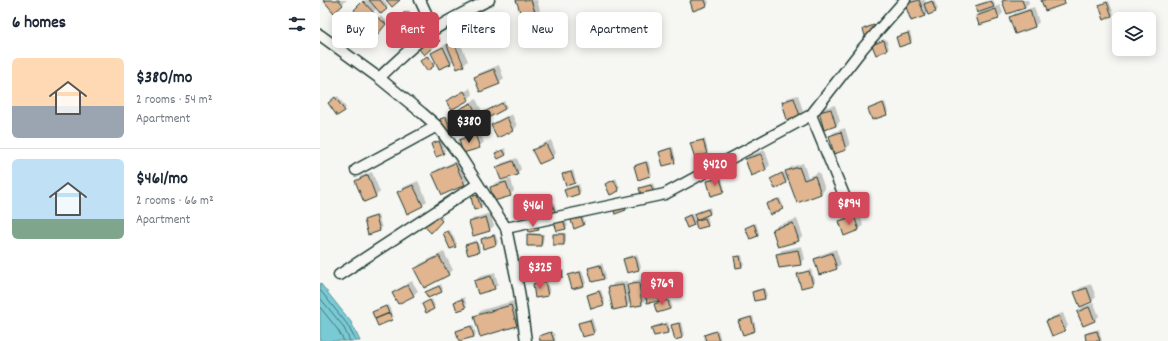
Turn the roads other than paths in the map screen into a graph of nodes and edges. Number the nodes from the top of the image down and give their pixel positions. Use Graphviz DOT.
graph roads {
  1 [pos="420,0"];
  2 [pos="489,0"];
  3 [pos="905,0"];
  4 [pos="426,12"];
  5 [pos="439,27"];
  6 [pos="320,35"];
  7 [pos="411,48"];
  8 [pos="380,78"];
  9 [pos="811,115"];
  10 [pos="437,126"];
  11 [pos="356,170"];
  12 [pos="478,184"];
  13 [pos="846,200"];
  14 [pos="506,228"];
  15 [pos="339,275"];
  16 [pos="526,341"];
  1 -- 4 [label="street"];
  2 -- 5 [label="street"];
  3 -- 9 [label="street"];
  6 -- 8 [label="street"];
  7 -- 8 [label="street"];
  8 -- 10 [label="street"];
  9 -- 13 [label="street"];
  9 -- 14 [label="street"];
  10 -- 11 [label="street"];
  10 -- 12 [label="street"];
  12 -- 14 [label="street"];
  12 -- 15 [label="street"];
  14 -- 16 [label="street"];
}
